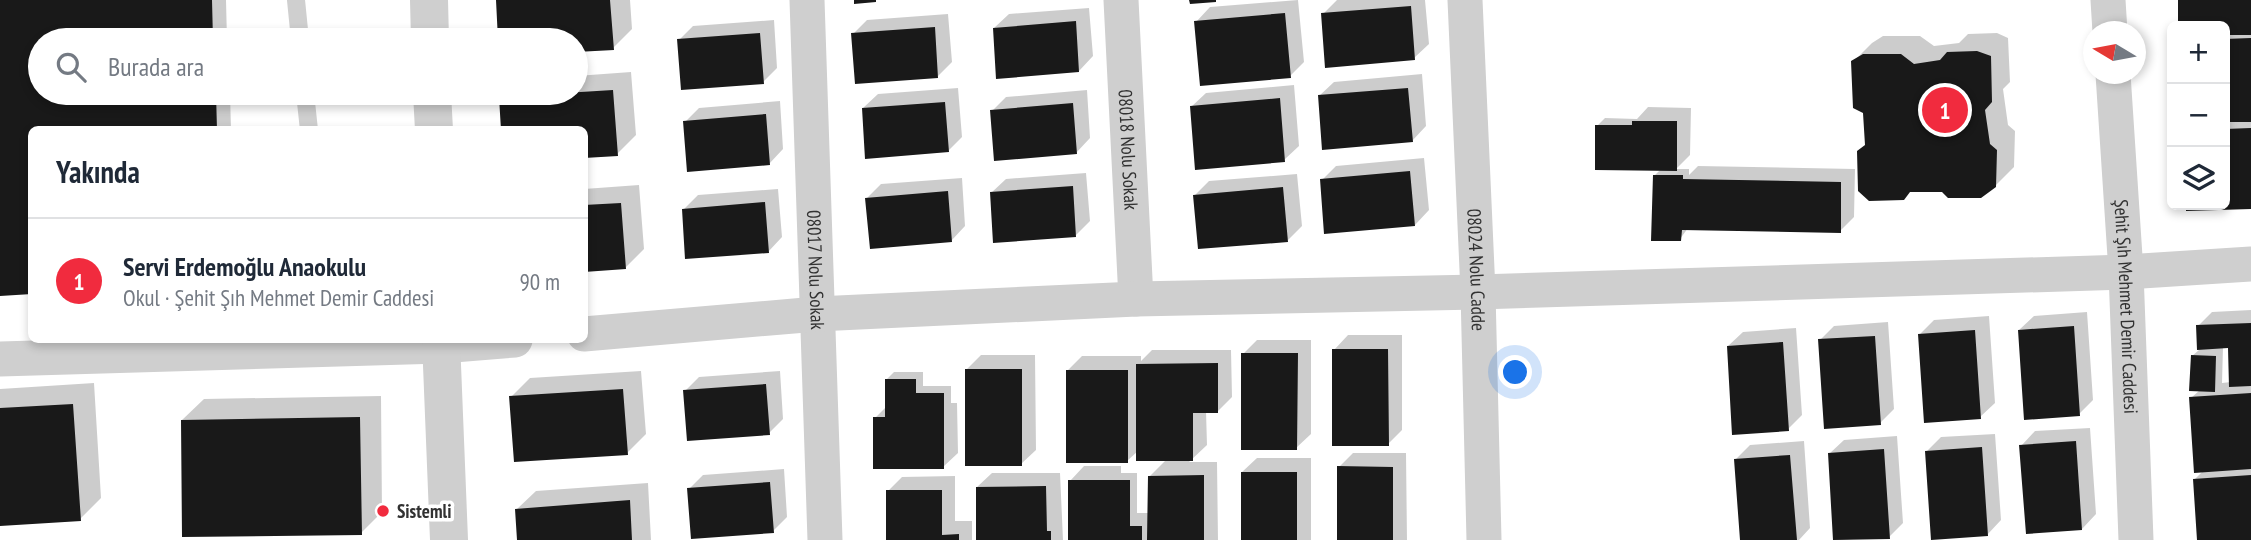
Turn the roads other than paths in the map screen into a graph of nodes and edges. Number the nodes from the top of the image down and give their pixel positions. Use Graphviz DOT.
graph roads {
  1 [pos="296,0"];
  2 [pos="429,0"];
  3 [pos="807,0"];
  4 [pos="1121,0"];
  5 [pos="1465,0"];
  6 [pos="2108,0"];
  7 [pos="2109,21"];
  8 [pos="299,28"];
  9 [pos="430,28"];
  10 [pos="2114,84"];
  11 [pos="306,105"];
  12 [pos="433,105"];
  13 [pos="309,126"];
  14 [pos="434,126"];
  15 [pos="2251,264"];
  16 [pos="2126,272"];
  17 [pos="1478,292"];
  18 [pos="1136,299"];
  19 [pos="817,314"];
  20 [pos="588,334"];
  21 [pos="441,343"];
  22 [pos="329,344"];
  23 [pos="0,359"];
  24 [pos="449,540"];
  25 [pos="825,540"];
  26 [pos="1484,540"];
  27 [pos="2136,540"];
  1 -- 8 [label="lane"];
  2 -- 9 [label="street"];
  3 -- 19 [label="street, 08017 Nolu Sokak"];
  4 -- 18 [label="street, 08018 Nolu Sokak"];
  5 -- 17 [label="street, 08024 Nolu Cadde"];
  6 -- 7 [label="street"];
  10 -- 16 [label="street, Şehit Şıh Mehmet Demir Caddesi"];
  11 -- 13 [label="lane"];
  12 -- 14 [label="street"];
  15 -- 16 [label="street"];
  16 -- 17 [label="street"];
  16 -- 27 [label="street, Şehit Şıh Mehmet Demir Caddesi"];
  17 -- 18 [label="street"];
  17 -- 26 [label="street, 08024 Nolu Cadde"];
  18 -- 19 [label="street"];
  19 -- 20 [label="street"];
  19 -- 25 [label="street, 08017 Nolu Sokak"];
  21 -- 22 [label="street"];
  21 -- 24 [label="street"];
  22 -- 23 [label="street"];
}
